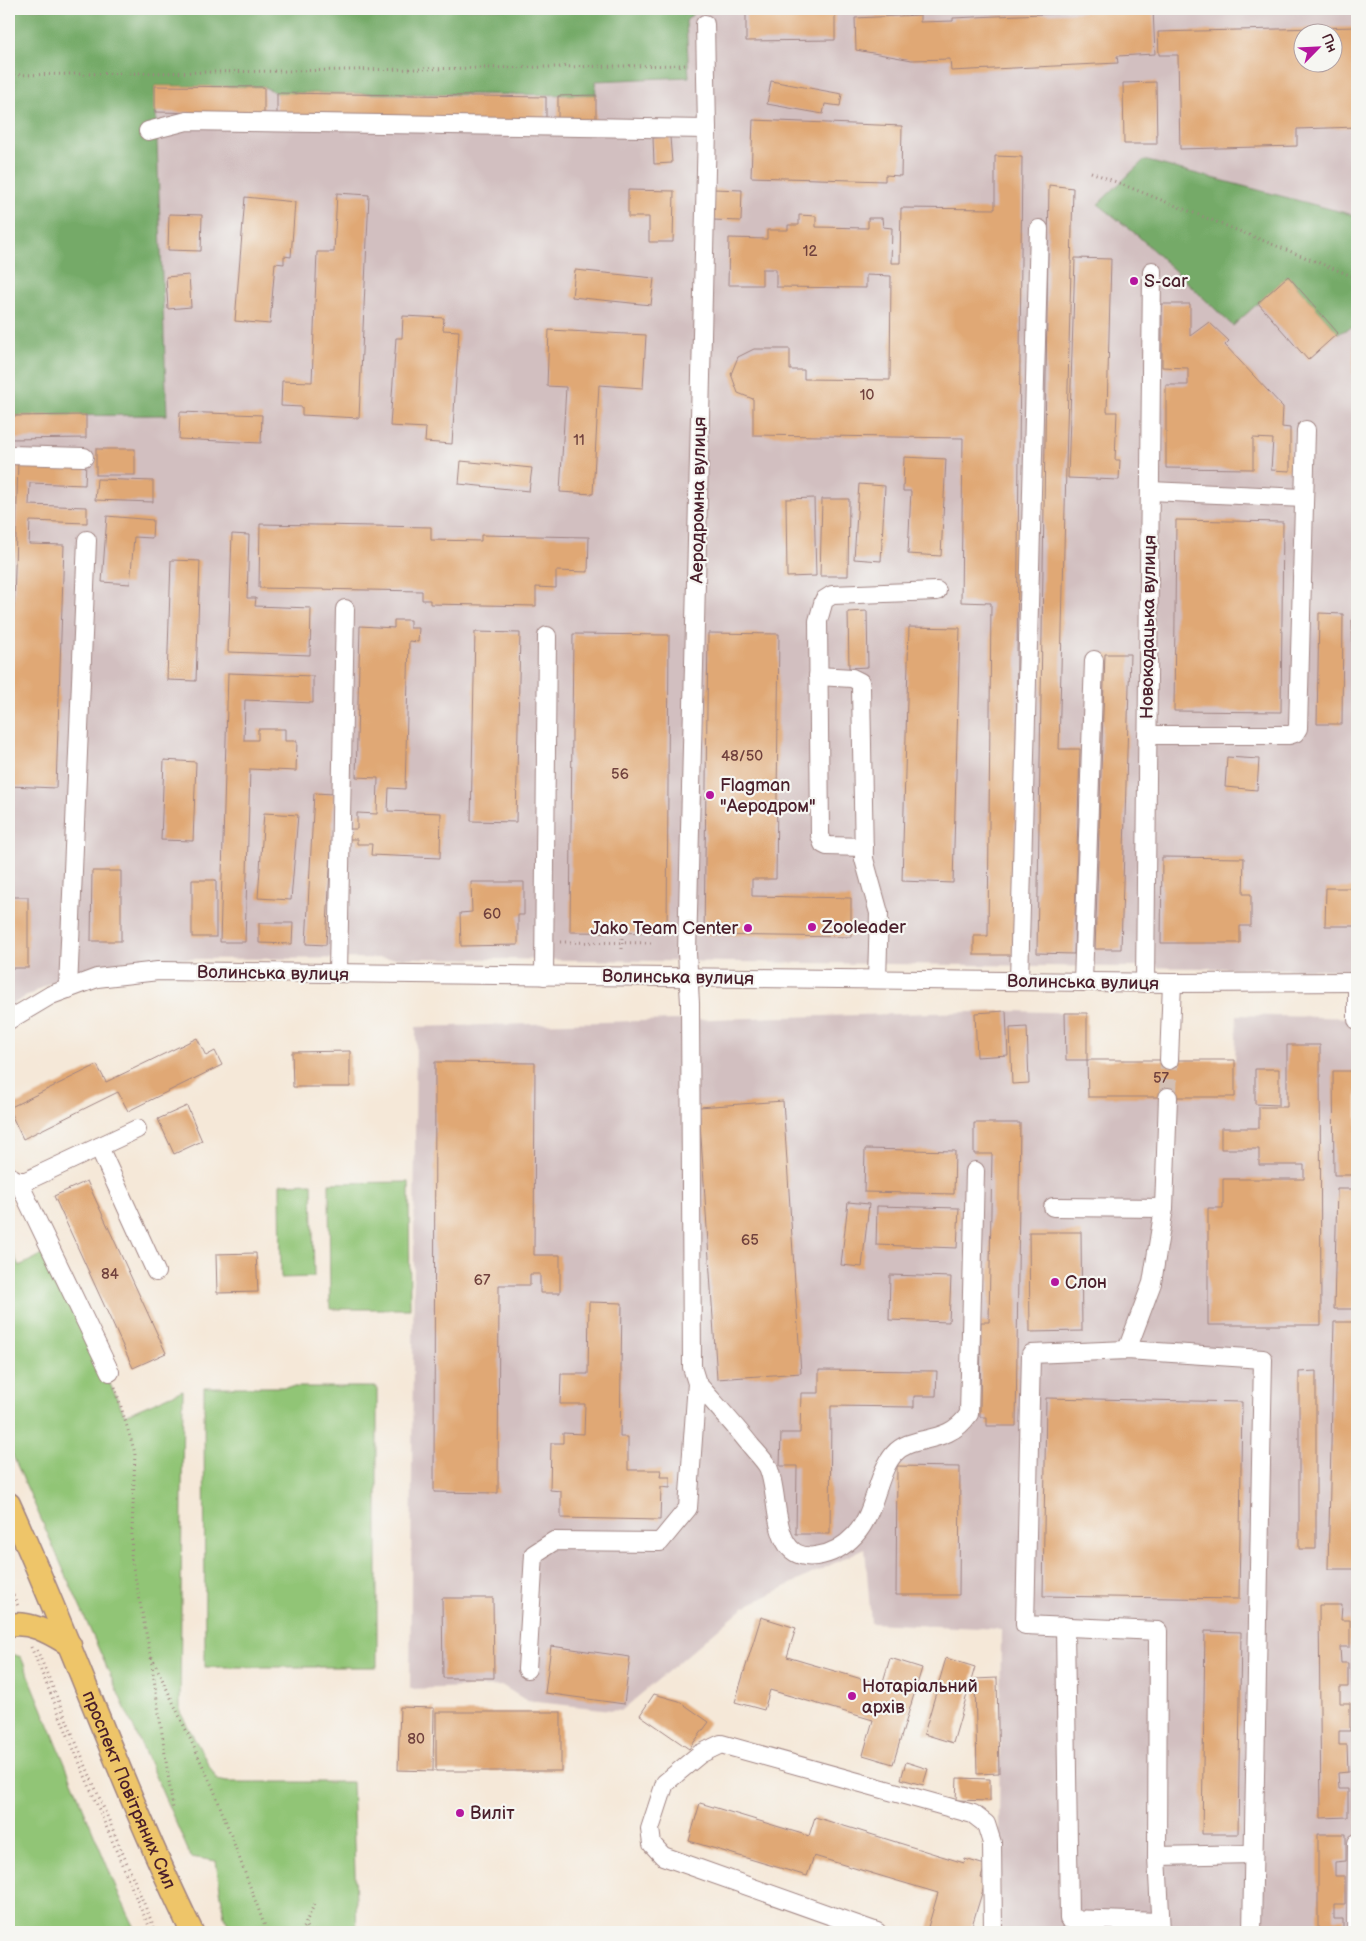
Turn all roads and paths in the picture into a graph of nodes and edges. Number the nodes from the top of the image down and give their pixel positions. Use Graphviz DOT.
graph roads {
  1 [pos="705,24"];
  2 [pos="706,64"];
  3 [pos="9,75"];
  4 [pos="707,129"];
  5 [pos="148,131"];
  6 [pos="1091,172"];
  7 [pos="1039,229"];
  8 [pos="1152,271"];
  9 [pos="1357,278"];
  10 [pos="1306,430"];
  11 [pos="9,456"];
  12 [pos="84,456"];
  13 [pos="1150,491"];
  14 [pos="1304,498"];
  15 [pos="88,540"];
  16 [pos="937,591"];
  17 [pos="345,609"];
  18 [pos="547,636"];
  19 [pos="1094,660"];
  20 [pos="818,676"];
  21 [pos="1147,735"];
  22 [pos="864,847"];
  23 [pos="622,933"];
  24 [pos="544,942"];
  25 [pos="622,942"];
  26 [pos="654,943"];
  27 [pos="622,952"];
  28 [pos="338,973"];
  29 [pos="544,976"];
  30 [pos="688,977"];
  31 [pos="877,979"];
  32 [pos="1018,981"];
  33 [pos="1083,982"];
  34 [pos="1357,982"];
  35 [pos="1145,983"];
  36 [pos="1172,983"];
  37 [pos="68,989"];
  38 [pos="9,1020"];
  39 [pos="1357,1020"];
  40 [pos="1170,1060"];
  41 [pos="1168,1097"];
  42 [pos="137,1129"];
  43 [pos="99,1147"];
  44 [pos="975,1170"];
  45 [pos="13,1178"];
  46 [pos="1053,1207"];
  47 [pos="1164,1208"];
  48 [pos="156,1272"];
  49 [pos="1127,1350"];
  50 [pos="110,1372"];
  51 [pos="697,1383"];
  52 [pos="9,1504"];
  53 [pos="9,1586"];
  54 [pos="9,1596"];
  55 [pos="19,1625"];
  56 [pos="1065,1626"];
  57 [pos="70,1645"];
  58 [pos="150,1653"];
  59 [pos="527,1669"];
  60 [pos="173,1809"];
  61 [pos="1357,1843"];
  62 [pos="1254,1854"];
  63 [pos="1158,1856"];
  64 [pos="315,1903"];
  65 [pos="305,1924"];
  66 [pos="1105,1926"];
  67 [pos="1161,1927"];
  68 [pos="152,1932"];
  69 [pos="156,1932"];
  70 [pos="192,1932"];
  71 [pos="267,1932"];
  72 [pos="300,1932"];
  73 [pos="309,1932"];
  74 [pos="878,1932"];
  75 [pos="993,1932"];
  76 [pos="1252,1932"];
  77 [pos="1356,1932"];
  1 -- 2 [label="street, Аеродромна вулиця"];
  2 -- 3 [label="path"];
  2 -- 4 [label="street, Аеродромна вулиця"];
  4 -- 5 [label="street"];
  4 -- 30 [label="street, Аеродромна вулиця"];
  6 -- 9 [label="path"];
  7 -- 32 [label="street"];
  8 -- 13 [label="street, Новокодацька вулиця"];
  10 -- 14 [label="street"];
  11 -- 12 [label="street"];
  13 -- 14 [label="street"];
  13 -- 21 [label="street, Новокодацька вулиця"];
  14 -- 21 [label="street"];
  15 -- 37 [label="street"];
  16 -- 20 [label="street"];
  17 -- 28 [label="street"];
  18 -- 24 [label="street"];
  19 -- 33 [label="street"];
  20 -- 22 [label="street"];
  20 -- 22 [label="street"];
  21 -- 35 [label="street, Новокодацька вулиця"];
  22 -- 31 [label="street"];
  23 -- 25 [label="path"];
  24 -- 25 [label="path"];
  24 -- 29 [label="street"];
  25 -- 26 [label="path"];
  25 -- 27 [label="path"];
  28 -- 29 [label="street, Волинська вулиця"];
  28 -- 37 [label="street, Волинська вулиця"];
  29 -- 30 [label="street, Волинська вулиця"];
  30 -- 31 [label="street, Волинська вулиця"];
  30 -- 51 [label="street, Аеродромна вулиця"];
  31 -- 32 [label="street, Волинська вулиця"];
  32 -- 33 [label="street, Волинська вулиця"];
  33 -- 35 [label="street, Волинська вулиця"];
  34 -- 36 [label="street, Волинська вулиця"];
  34 -- 39 [label="street"];
  35 -- 36 [label="street, Волинська вулиця"];
  36 -- 40 [label="street"];
  37 -- 38 [label="street, Волинська вулиця"];
  41 -- 47 [label="street"];
  42 -- 43 [label="street"];
  43 -- 45 [label="street"];
  43 -- 48 [label="street"];
  44 -- 51 [label="street"];
  45 -- 50 [label="street"];
  46 -- 47 [label="street"];
  47 -- 49 [label="street"];
  49 -- 56 [label="street"];
  49 -- 62 [label="street"];
  50 -- 58 [label="path"];
  51 -- 59 [label="street"];
  52 -- 57 [label="main road, проспект Повітряних Сил"];
  53 -- 55 [label="path"];
  54 -- 55 [label="path"];
  55 -- 57 [label="main road"];
  55 -- 68 [label="path"];
  55 -- 69 [label="path"];
  56 -- 63 [label="street"];
  56 -- 66 [label="street"];
  57 -- 70 [label="main road, проспект Повітряних Сил"];
  58 -- 60 [label="path"];
  58 -- 71 [label="path"];
  61 -- 77 [label="street"];
  62 -- 63 [label="street"];
  62 -- 76 [label="street"];
  63 -- 67 [label="street"];
  64 -- 65 [label="path"];
  65 -- 72 [label="path"];
  65 -- 73 [label="path"];
  66 -- 67 [label="street"];
  74 -- 75 [label="street"];
}
